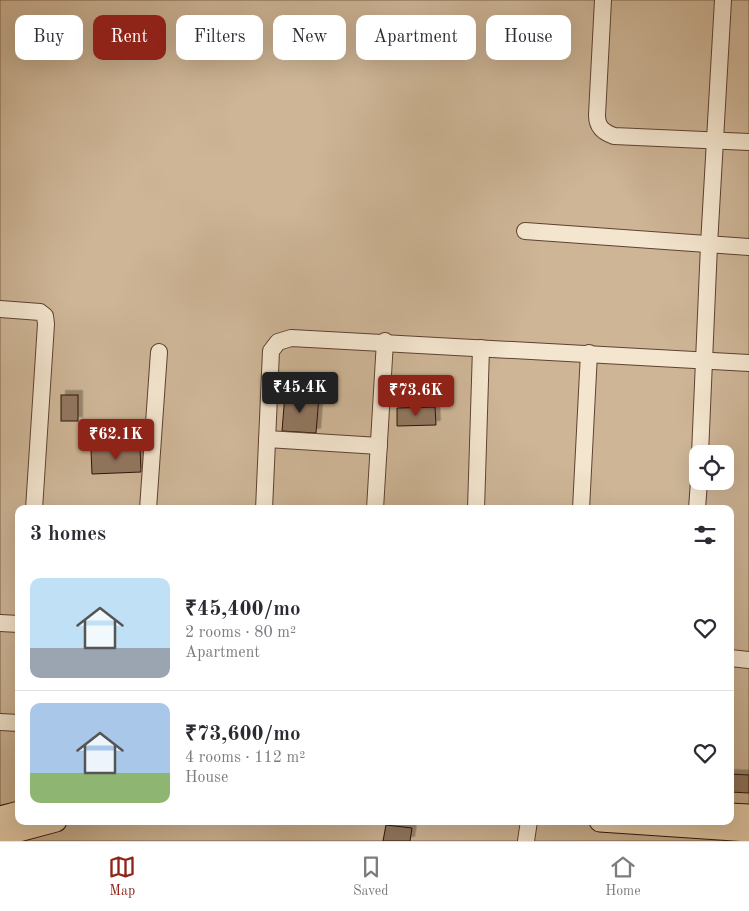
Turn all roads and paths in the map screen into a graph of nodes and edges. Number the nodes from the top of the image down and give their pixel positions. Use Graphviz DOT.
graph roads {
  1 [pos="603,0"];
  2 [pos="723,0"];
  3 [pos="714,140"];
  4 [pos="749,142"];
  5 [pos="525,231"];
  6 [pos="709,245"];
  7 [pos="749,247"];
  8 [pos="0,309"];
  9 [pos="385,341"];
  10 [pos="481,348"];
  11 [pos="159,352"];
  12 [pos="589,354"];
  13 [pos="705,360"];
  14 [pos="749,363"];
  15 [pos="267,440"];
  16 [pos="700,445"];
  17 [pos="379,446"];
  18 [pos="698,490"];
  19 [pos="34,505"];
  20 [pos="148,505"];
  21 [pos="264,505"];
  22 [pos="375,505"];
  23 [pos="476,505"];
  24 [pos="580,505"];
  25 [pos="697,505"];
  26 [pos="0,623"];
  27 [pos="15,624"];
  28 [pos="734,658"];
  29 [pos="749,660"];
  30 [pos="0,722"];
  31 [pos="15,723"];
  32 [pos="734,814"];
  33 [pos="749,814"];
  34 [pos="0,817"];
  35 [pos="15,822"];
  36 [pos="520,825"];
  37 [pos="528,825"];
  38 [pos="632,825"];
  39 [pos="28,827"];
  40 [pos="671,830"];
  41 [pos="749,831"];
  42 [pos="0,836"];
  43 [pos="518,841"];
  44 [pos="526,841"];
  1 -- 3 [label="street"];
  2 -- 3 [label="street"];
  3 -- 4 [label="street"];
  3 -- 6 [label="street"];
  5 -- 6 [label="street"];
  6 -- 7 [label="street"];
  6 -- 13 [label="street"];
  8 -- 19 [label="street"];
  9 -- 10 [label="street"];
  9 -- 15 [label="street"];
  9 -- 17 [label="street"];
  10 -- 12 [label="street"];
  10 -- 23 [label="street"];
  11 -- 20 [label="street"];
  12 -- 13 [label="street"];
  12 -- 24 [label="street"];
  13 -- 14 [label="street"];
  13 -- 16 [label="street"];
  15 -- 17 [label="street"];
  15 -- 21 [label="street"];
  17 -- 22 [label="street"];
  18 -- 25 [label="street"];
  26 -- 27 [label="street"];
  28 -- 29 [label="street"];
  30 -- 31 [label="street"];
  32 -- 33 [label="main road"];
  34 -- 35 [label="main road"];
  36 -- 43 [label="street"];
  37 -- 44 [label="street"];
  38 -- 40 [label="main road"];
  39 -- 42 [label="main road"];
  40 -- 41 [label="main road"];
}
